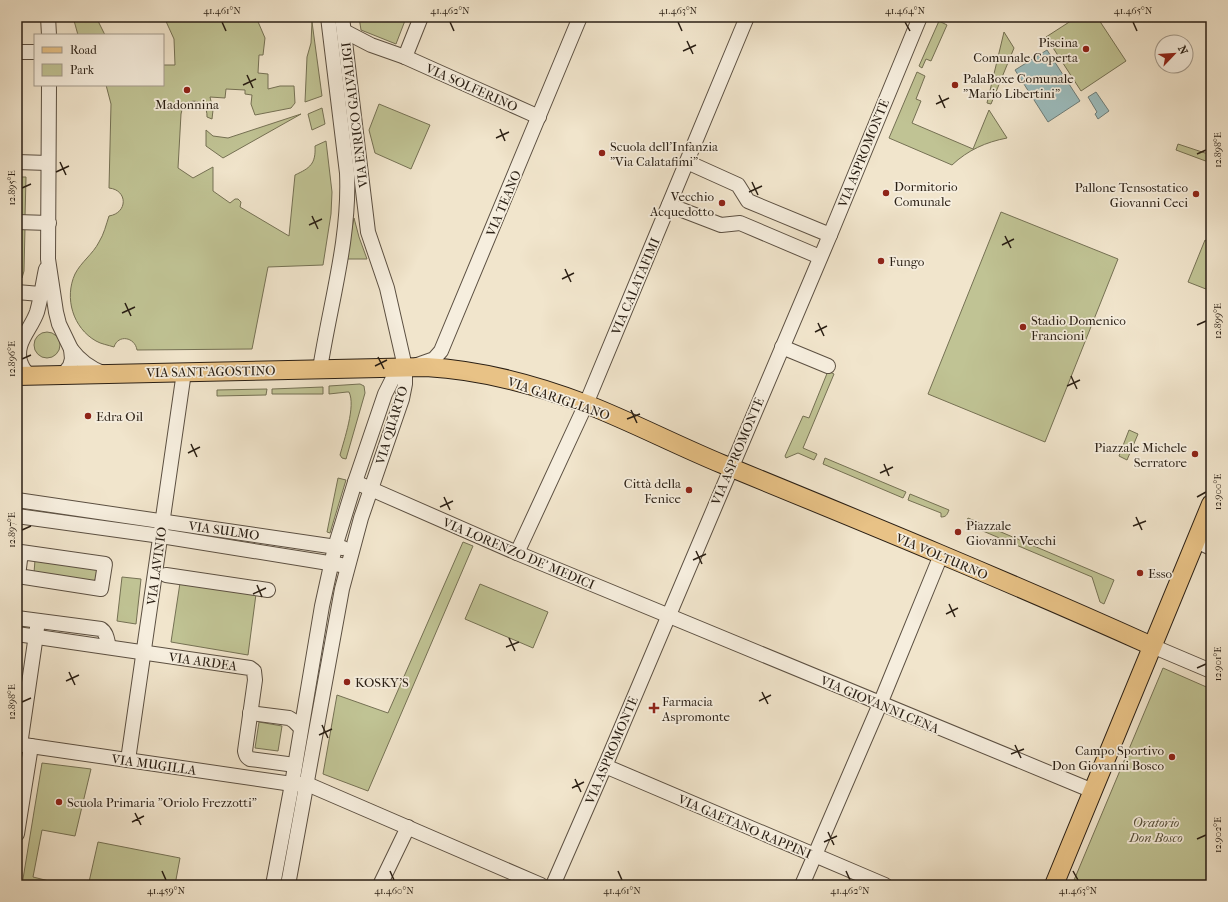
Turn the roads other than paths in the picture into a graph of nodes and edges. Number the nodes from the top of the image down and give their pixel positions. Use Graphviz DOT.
graph roads {
  1 [pos="48,17"];
  2 [pos="328,17"];
  3 [pos="342,17"];
  4 [pos="421,17"];
  5 [pos="580,17"];
  6 [pos="747,17"];
  7 [pos="920,17"];
  8 [pos="344,32"];
  9 [pos="49,34"];
  10 [pos="371,45"];
  11 [pos="17,52"];
  12 [pos="34,52"];
  13 [pos="347,56"];
  14 [pos="405,57"];
  15 [pos="49,86"];
  16 [pos="539,117"];
  17 [pos="17,162"];
  18 [pos="686,162"];
  19 [pos="48,163"];
  20 [pos="669,205"];
  21 [pos="346,212"];
  22 [pos="365,212"];
  23 [pos="17,222"];
  24 [pos="49,223"];
  25 [pos="830,235"];
  26 [pos="820,257"];
  27 [pos="48,259"];
  28 [pos="17,292"];
  29 [pos="40,294"];
  30 [pos="782,347"];
  31 [pos="18,348"];
  32 [pos="71,349"];
  33 [pos="441,351"];
  34 [pos="828,366"];
  35 [pos="405,368"];
  36 [pos="449,368"];
  37 [pos="320,369"];
  38 [pos="184,372"];
  39 [pos="103,374"];
  40 [pos="63,375"];
  41 [pos="25,376"];
  42 [pos="586,404"];
  43 [pos="731,468"];
  44 [pos="355,482"];
  45 [pos="370,489"];
  46 [pos="17,500"];
  47 [pos="1211,504"];
  48 [pos="17,516"];
  49 [pos="163,522"];
  50 [pos="160,536"];
  51 [pos="1203,544"];
  52 [pos="335,547"];
  53 [pos="352,550"];
  54 [pos="517,553"];
  55 [pos="941,555"];
  56 [pos="331,563"];
  57 [pos="348,567"];
  58 [pos="166,575"];
  59 [pos="17,576"];
  60 [pos="268,590"];
  61 [pos="668,615"];
  62 [pos="17,618"];
  63 [pos="38,621"];
  64 [pos="17,634"];
  65 [pos="36,637"];
  66 [pos="1152,646"];
  67 [pos="108,647"];
  68 [pos="144,652"];
  69 [pos="1211,671"];
  70 [pos="880,704"];
  71 [pos="250,713"];
  72 [pos="301,728"];
  73 [pos="23,745"];
  74 [pos="128,760"];
  75 [pos="295,764"];
  76 [pos="605,766"];
  77 [pos="292,784"];
  78 [pos="307,784"];
  79 [pos="1093,791"];
  80 [pos="408,827"];
  81 [pos="17,834"];
  82 [pos="814,855"];
  83 [pos="273,885"];
  84 [pos="288,885"];
  85 [pos="380,885"];
  86 [pos="541,885"];
  87 [pos="553,885"];
  88 [pos="802,885"];
  89 [pos="886,885"];
  90 [pos="1054,885"];
  1 -- 9 [label="street"];
  2 -- 21 [label="street, VIA ENRICO GALVALIGI"];
  3 -- 8 [label="street, VIA ENRICO GALVALIGI"];
  4 -- 14 [label="street"];
  5 -- 16 [label="street, VIA TEANO"];
  6 -- 18 [label="street, VIA CALATAFIMI"];
  7 -- 25 [label="street, VIA ASPROMONTE"];
  8 -- 10 [label="street, VIA SOLFERINO"];
  8 -- 13 [label="street, VIA ENRICO GALVALIGI"];
  10 -- 13 [label="street"];
  10 -- 14 [label="street, VIA SOLFERINO"];
  11 -- 12 [label="street"];
  13 -- 22 [label="street, VIA ENRICO GALVALIGI"];
  14 -- 16 [label="street, VIA SOLFERINO"];
  15 -- 19 [label="street"];
  16 -- 33 [label="street, VIA TEANO"];
  17 -- 19 [label="street"];
  18 -- 20 [label="street, VIA CALATAFIMI"];
  18 -- 25 [label="street"];
  19 -- 24 [label="street"];
  20 -- 26 [label="street"];
  20 -- 42 [label="street, VIA CALATAFIMI"];
  21 -- 22 [label="street"];
  21 -- 37 [label="street, VIA ENRICO GALVALIGI"];
  22 -- 35 [label="street, VIA ENRICO GALVALIGI"];
  23 -- 24 [label="street"];
  24 -- 27 [label="street"];
  25 -- 26 [label="street, VIA ASPROMONTE"];
  26 -- 30 [label="street, VIA ASPROMONTE"];
  27 -- 29 [label="street"];
  27 -- 32 [label="street"];
  28 -- 29 [label="street"];
  29 -- 31 [label="street"];
  30 -- 34 [label="street"];
  30 -- 43 [label="street, VIA ASPROMONTE"];
  31 -- 41 [label="street"];
  32 -- 39 [label="street"];
  32 -- 40 [label="street"];
  33 -- 35 [label="street"];
  33 -- 36 [label="street"];
  35 -- 36 [label="main road, VIA GARIGLIANO"];
  35 -- 37 [label="main road, VIA SANT'AGOSTINO"];
  35 -- 44 [label="street, VIA QUARTO"];
  35 -- 45 [label="street, VIA QUARTO"];
  36 -- 42 [label="main road, VIA GARIGLIANO"];
  37 -- 38 [label="main road, VIA SANT'AGOSTINO"];
  38 -- 39 [label="main road, VIA SANT'AGOSTINO"];
  38 -- 49 [label="street, VIA LAVINIO"];
  39 -- 40 [label="main road, VIA SANT'AGOSTINO"];
  40 -- 41 [label="main road, VIA SANT'AGOSTINO"];
  42 -- 43 [label="main road, VIA GARIGLIANO"];
  42 -- 54 [label="street, VIA CALATAFIMI"];
  43 -- 55 [label="main road, VIA VOLTURNO"];
  43 -- 61 [label="street, VIA ASPROMONTE"];
  44 -- 45 [label="street"];
  44 -- 52 [label="street, VIA QUARTO"];
  45 -- 53 [label="street, VIA QUARTO"];
  45 -- 54 [label="street, VIA LORENZO DE' MEDICI"];
  46 -- 49 [label="street, VIA SULMO"];
  47 -- 51 [label="main road"];
  48 -- 50 [label="street, VIA SULMO"];
  49 -- 50 [label="street, VIA LAVINIO"];
  49 -- 52 [label="street, VIA SULMO"];
  50 -- 56 [label="street, VIA SULMO"];
  50 -- 68 [label="street, VIA LAVINIO"];
  51 -- 66 [label="main road"];
  52 -- 53 [label="street"];
  52 -- 56 [label="street, VIA QUARTO"];
  53 -- 57 [label="street, VIA QUARTO"];
  54 -- 61 [label="street, VIA LORENZO DE' MEDICI"];
  55 -- 66 [label="main road, VIA VOLTURNO"];
  55 -- 70 [label="street"];
  56 -- 57 [label="street"];
  56 -- 72 [label="street, VIA QUARTO"];
  57 -- 78 [label="street, VIA QUARTO"];
  58 -- 60 [label="street, VIA LAVINIO"];
  59 -- 59 [label="street"];
  61 -- 70 [label="street, VIA GIOVANNI CENA"];
  61 -- 76 [label="street, VIA ASPROMONTE"];
  62 -- 63 [label="street"];
  63 -- 65 [label="street"];
  63 -- 67 [label="street"];
  64 -- 65 [label="street, VIA ARDEA"];
  65 -- 67 [label="street, VIA ARDEA"];
  65 -- 73 [label="street"];
  66 -- 69 [label="street"];
  66 -- 79 [label="main road"];
  67 -- 68 [label="street, VIA ARDEA"];
  68 -- 71 [label="street, VIA ARDEA"];
  68 -- 74 [label="street, VIA LAVINIO"];
  70 -- 79 [label="street, VIA GIOVANNI CENA"];
  70 -- 82 [label="street"];
  71 -- 72 [label="street"];
  71 -- 75 [label="street, VIA ARDEA"];
  72 -- 75 [label="street, VIA QUARTO"];
  73 -- 74 [label="street, VIA MUGILLA"];
  73 -- 81 [label="street"];
  74 -- 77 [label="street, VIA MUGILLA"];
  75 -- 77 [label="street, VIA QUARTO"];
  75 -- 78 [label="street"];
  76 -- 82 [label="street, VIA GAETANO RAPPINI"];
  76 -- 87 [label="street, VIA ASPROMONTE"];
  77 -- 78 [label="street"];
  77 -- 83 [label="street, VIA QUARTO"];
  78 -- 80 [label="street"];
  78 -- 84 [label="street, VIA QUARTO"];
  79 -- 90 [label="main road"];
  80 -- 85 [label="street"];
  80 -- 86 [label="street"];
  82 -- 88 [label="street"];
  82 -- 89 [label="street, VIA GAETANO RAPPINI"];
}
